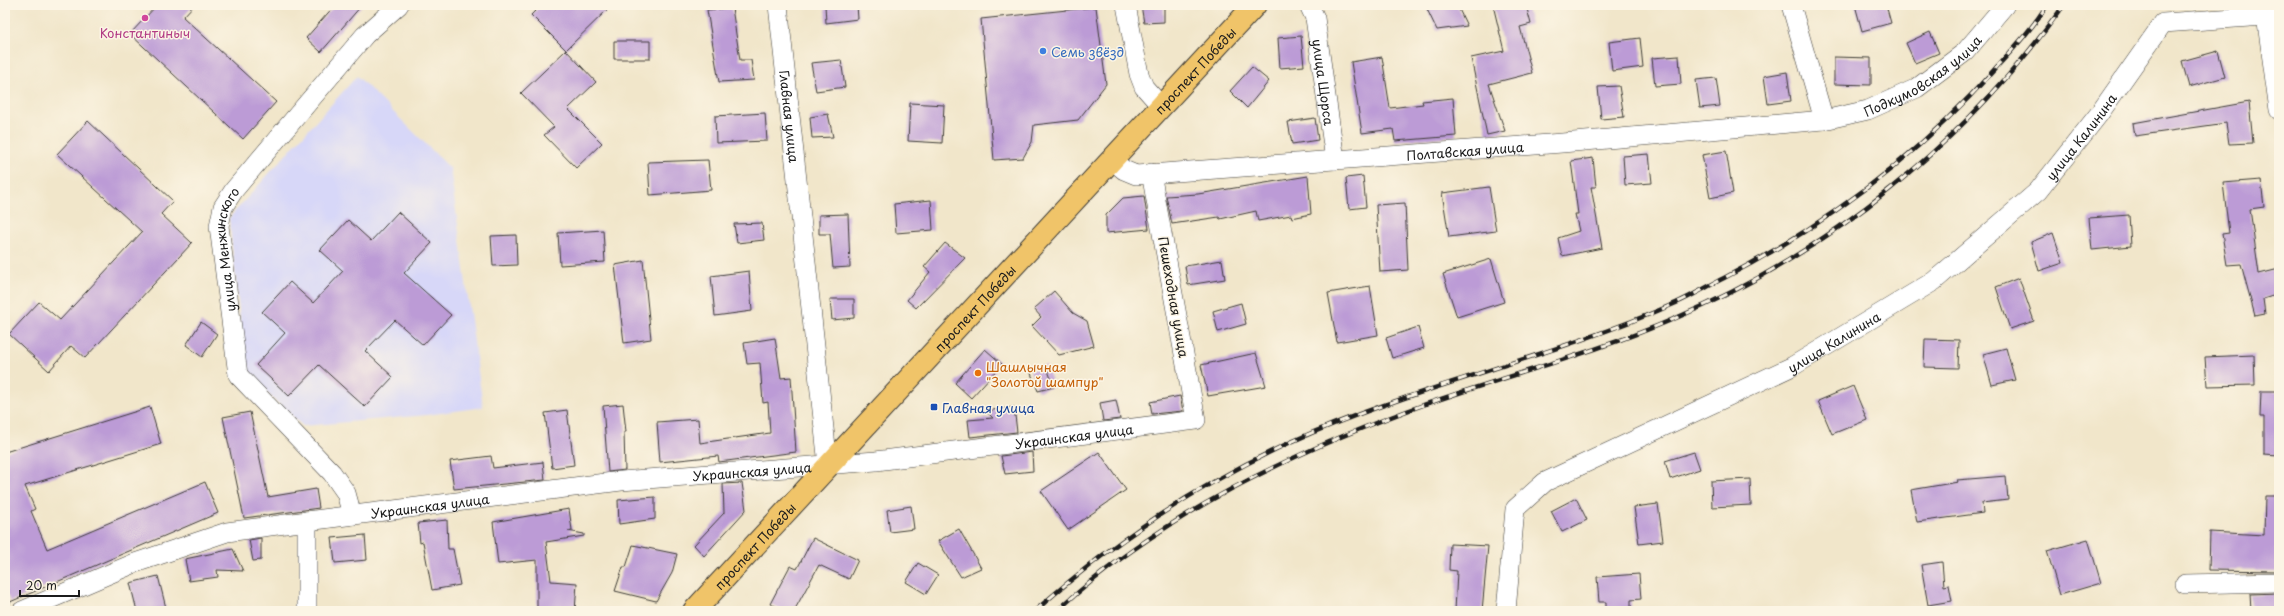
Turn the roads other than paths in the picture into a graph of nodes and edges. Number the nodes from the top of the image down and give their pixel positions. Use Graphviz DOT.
graph roads {
  1 [pos="399,5"];
  2 [pos="778,5"];
  3 [pos="1126,5"];
  4 [pos="1255,5"];
  5 [pos="1309,5"];
  6 [pos="1791,5"];
  7 [pos="2005,5"];
  8 [pos="2269,12"];
  9 [pos="1161,106"];
  10 [pos="2279,110"];
  11 [pos="1824,120"];
  12 [pos="1111,160"];
  13 [pos="1334,160"];
  14 [pos="1152,173"];
  15 [pos="1196,420"];
  16 [pos="828,465"];
  17 [pos="352,514"];
  18 [pos="307,521"];
  19 [pos="2279,582"];
  20 [pos="2185,584"];
  21 [pos="22,611"];
  22 [pos="306,611"];
  23 [pos="694,611"];
  24 [pos="1506,611"];
  1 -- 17 [label="street, улица Менжинского"];
  2 -- 16 [label="street, Главная улица"];
  3 -- 9 [label="street"];
  4 -- 9 [label="main road, проспект Победы"];
  5 -- 13 [label="street, улица Щорса"];
  6 -- 11 [label="street"];
  7 -- 11 [label="street, Подкумовская улица"];
  8 -- 10 [label="street"];
  8 -- 24 [label="street, улица Калинина"];
  9 -- 12 [label="main road, проспект Победы"];
  11 -- 13 [label="street, Полтавская улица"];
  12 -- 14 [label="street, Полтавская улица"];
  12 -- 16 [label="main road, проспект Победы"];
  13 -- 14 [label="street, Полтавская улица"];
  14 -- 15 [label="street, Пешеходная улица"];
  15 -- 16 [label="street, Украинская улица"];
  16 -- 17 [label="street, Украинская улица"];
  16 -- 23 [label="main road, проспект Победы"];
  17 -- 18 [label="street, Украинская улица"];
  18 -- 21 [label="street, Украинская улица"];
  18 -- 22 [label="street"];
  19 -- 20 [label="street"];
}
